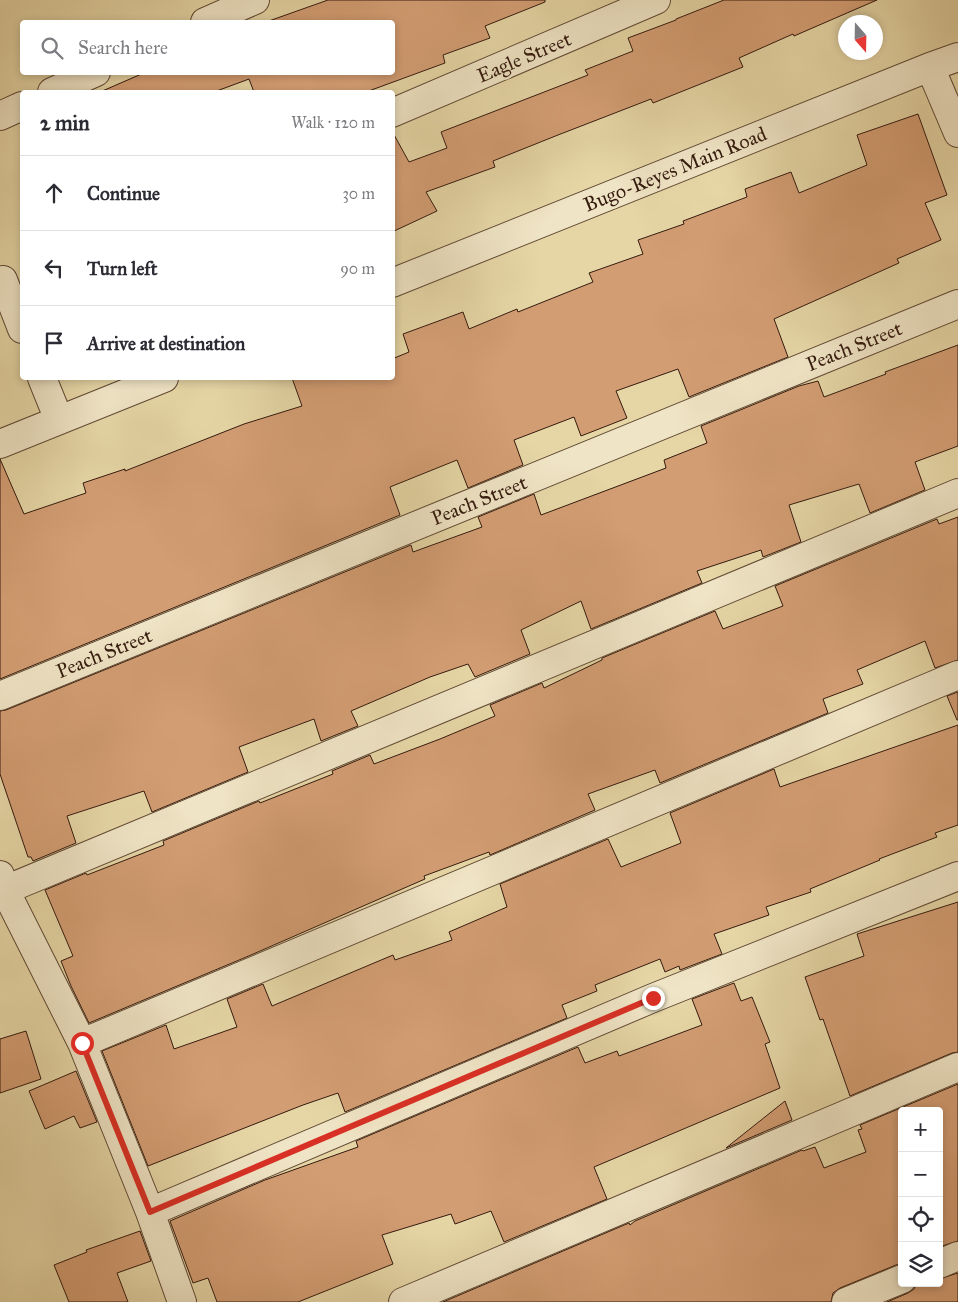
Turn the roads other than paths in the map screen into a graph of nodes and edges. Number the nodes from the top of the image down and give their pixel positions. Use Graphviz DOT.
graph roads {
  1 [pos="254,0"];
  2 [pos="656,0"];
  3 [pos="209,20"];
  4 [pos="958,57"];
  5 [pos="930,67"];
  6 [pos="89,75"];
  7 [pos="56,90"];
  8 [pos="20,107"];
  9 [pos="395,112"];
  10 [pos="0,116"];
  11 [pos="958,133"];
  12 [pos="8,278"];
  13 [pos="395,282"];
  14 [pos="958,304"];
  15 [pos="20,322"];
  16 [pos="43,380"];
  17 [pos="159,380"];
  18 [pos="59,420"];
  19 [pos="2,436"];
  20 [pos="958,493"];
  21 [pos="958,675"];
  22 [pos="0,696"];
  23 [pos="958,876"];
  24 [pos="2,882"];
  25 [pos="82,1043"];
  26 [pos="958,1068"];
  27 [pos="150,1212"];
  28 [pos="958,1256"];
  29 [pos="943,1262"];
  30 [pos="898,1281"];
  31 [pos="182,1302"];
  32 [pos="403,1302"];
  33 [pos="846,1302"];
  1 -- 3 [label="street"];
  2 -- 9 [label="street, Eagle Street"];
  4 -- 5 [label="street, Bugo-Reyes Main Road"];
  5 -- 11 [label="street"];
  5 -- 13 [label="street, Bugo-Reyes Main Road"];
  6 -- 7 [label="street"];
  8 -- 10 [label="street"];
  12 -- 15 [label="street"];
  14 -- 22 [label="street, Peach Street"];
  16 -- 18 [label="street"];
  17 -- 18 [label="street"];
  18 -- 19 [label="street"];
  20 -- 24 [label="street"];
  21 -- 25 [label="street"];
  23 -- 27 [label="street"];
  24 -- 25 [label="street"];
  25 -- 27 [label="street"];
  26 -- 32 [label="street"];
  27 -- 31 [label="street"];
  28 -- 29 [label="street"];
  30 -- 33 [label="street"];
}
